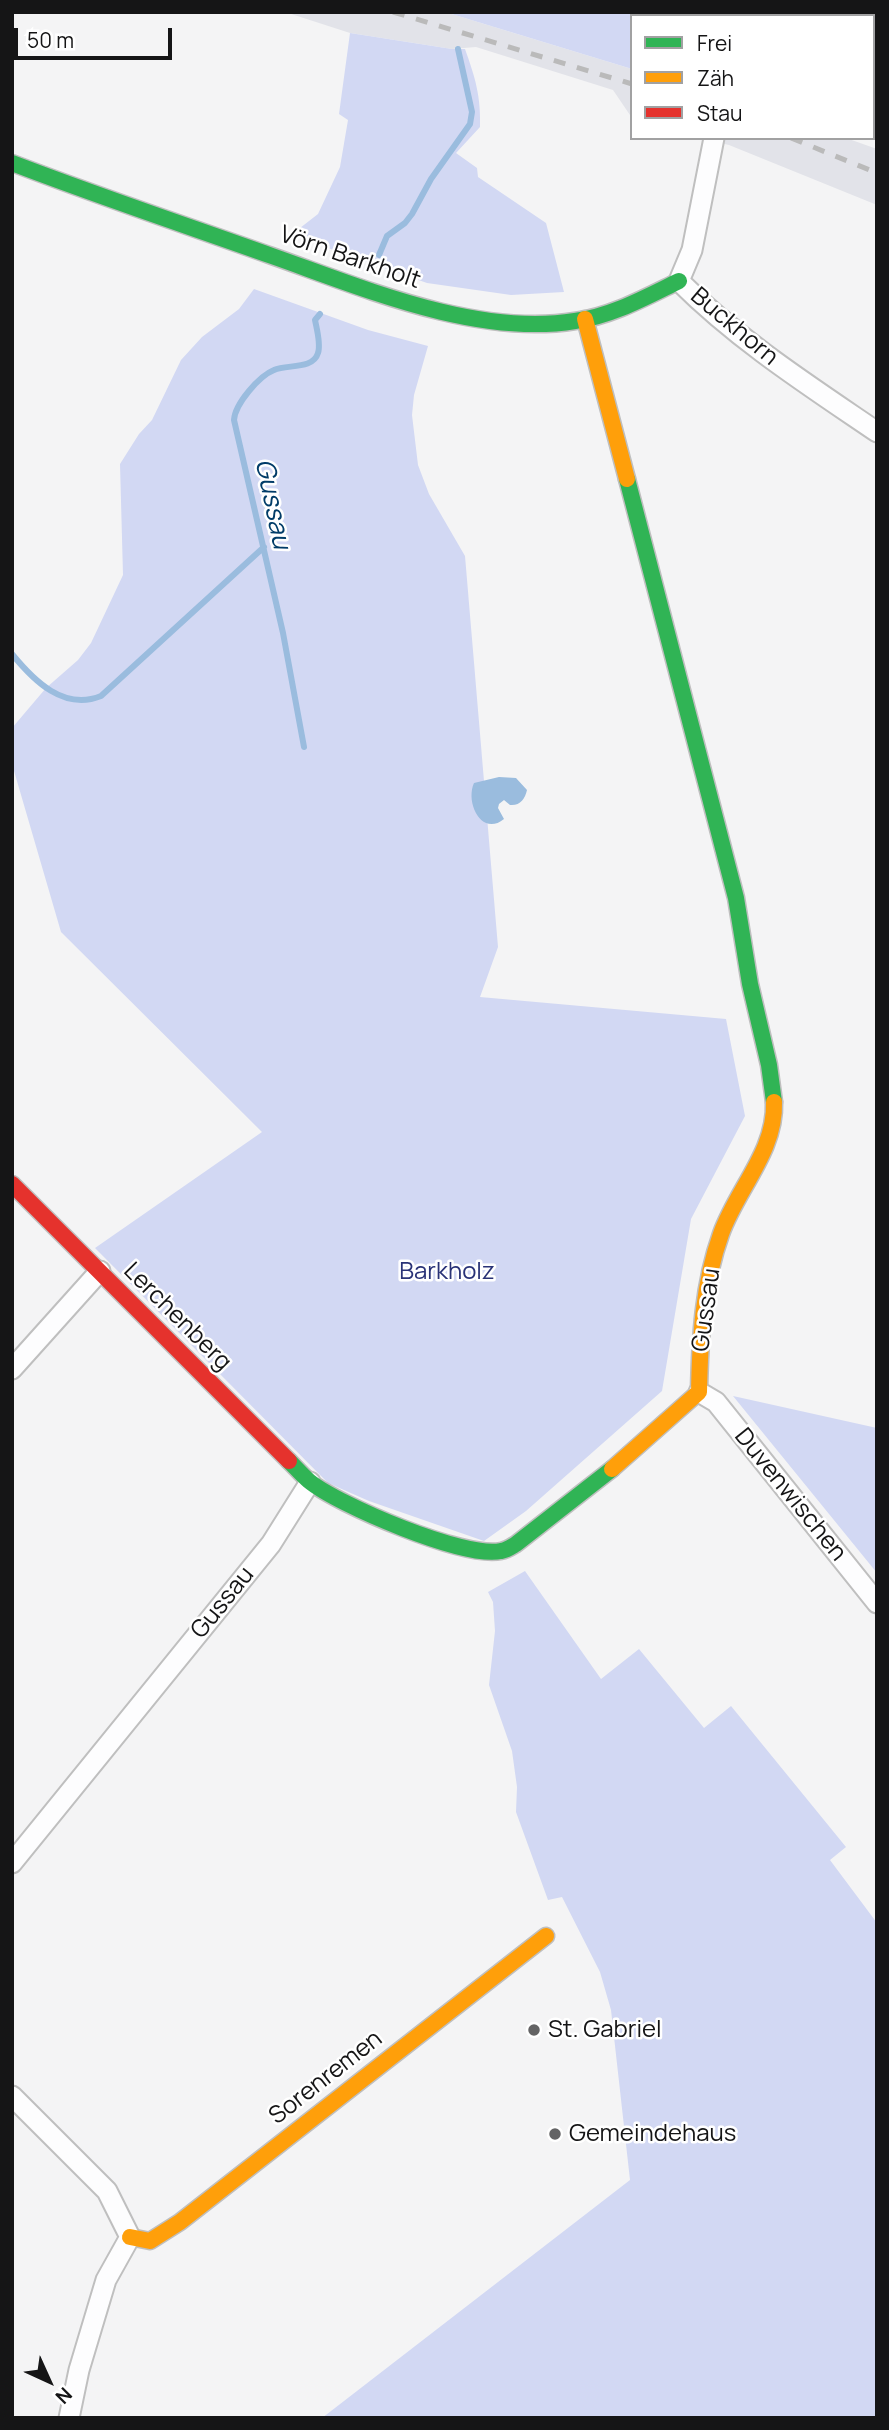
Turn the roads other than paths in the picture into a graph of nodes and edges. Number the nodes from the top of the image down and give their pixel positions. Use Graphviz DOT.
graph roads {
  1 [pos="714,140"];
  2 [pos="12,163"];
  3 [pos="679,281"];
  4 [pos="584,319"];
  5 [pos="877,432"];
  6 [pos="12,1184"];
  7 [pos="100,1271"];
  8 [pos="12,1369"];
  9 [pos="699,1392"];
  10 [pos="310,1482"];
  11 [pos="877,1603"];
  12 [pos="12,1863"];
  13 [pos="546,1936"];
  14 [pos="12,2096"];
  15 [pos="130,2237"];
  16 [pos="69,2418"];
  1 -- 3 [label="street, Buckhorn"];
  2 -- 4 [label="street, Vörn Barkholt"];
  3 -- 4 [label="street, Vörn Barkholt"];
  3 -- 5 [label="street, Buckhorn"];
  4 -- 9 [label="street, Gussau"];
  6 -- 7 [label="street, Lerchenberg"];
  7 -- 8 [label="street"];
  7 -- 10 [label="street, Lerchenberg"];
  9 -- 10 [label="street"];
  9 -- 11 [label="street, Duvenwischen"];
  10 -- 12 [label="street, Gussau"];
  13 -- 15 [label="street, Sorenremen"];
  14 -- 15 [label="street"];
  15 -- 16 [label="street"];
}
